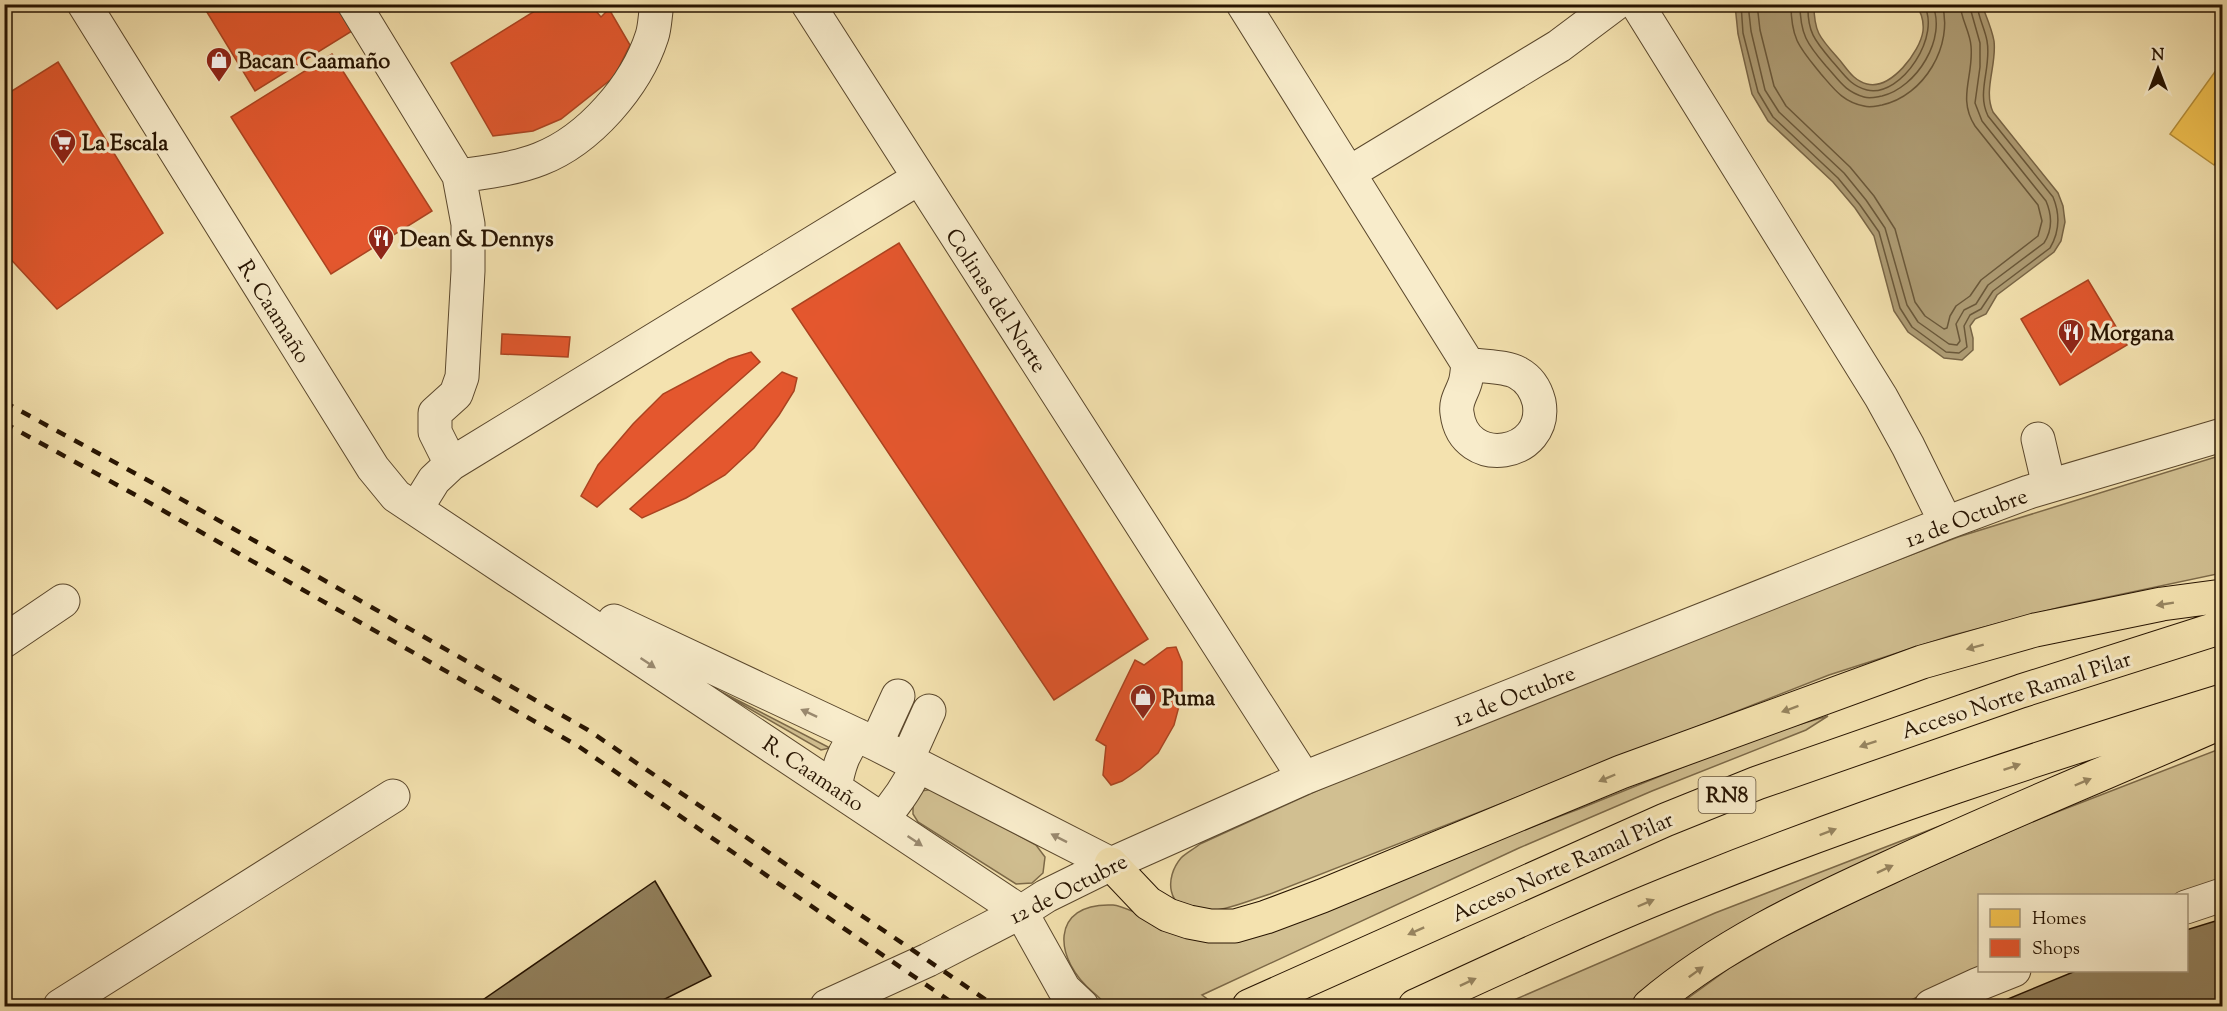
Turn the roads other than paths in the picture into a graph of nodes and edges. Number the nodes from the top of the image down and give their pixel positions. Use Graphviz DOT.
graph roads {
  1 [pos="84,4"];
  2 [pos="354,4"];
  3 [pos="657,4"];
  4 [pos="807,4"];
  5 [pos="1243,4"];
  6 [pos="1615,4"];
  7 [pos="1636,4"];
  8 [pos="1349,173"];
  9 [pos="459,176"];
  10 [pos="919,178"];
  11 [pos="1468,364"];
  12 [pos="2223,435"];
  13 [pos="2038,439"];
  14 [pos="451,464"];
  15 [pos="2049,486"];
  16 [pos="416,509"];
  17 [pos="1946,523"];
  18 [pos="512,572"];
  19 [pos="2223,596"];
  20 [pos="63,601"];
  21 [pos="2223,627"];
  22 [pos="4,641"];
  23 [pos="898,696"];
  24 [pos="2223,701"];
  25 [pos="929,711"];
  26 [pos="2223,722"];
  27 [pos="866,740"];
  28 [pos="912,762"];
  29 [pos="1304,778"];
  30 [pos="835,787"];
  31 [pos="393,796"];
  32 [pos="882,819"];
  33 [pos="1111,864"];
  34 [pos="2223,895"];
  35 [pos="2188,907"];
  36 [pos="1021,912"];
  37 [pos="2009,972"];
  38 [pos="854,1002"];
  39 [pos="60,1006"];
  40 [pos="1082,1006"];
  41 [pos="1249,1006"];
  42 [pos="1415,1006"];
  43 [pos="1649,1006"];
  44 [pos="1933,1006"];
  1 -- 16 [label="street, R. Caamaño"];
  2 -- 9 [label="street"];
  3 -- 9 [label="street"];
  4 -- 10 [label="street, Colinas del Norte"];
  5 -- 8 [label="street"];
  6 -- 8 [label="street"];
  7 -- 17 [label="street"];
  8 -- 11 [label="street"];
  9 -- 14 [label="street"];
  10 -- 14 [label="street"];
  10 -- 29 [label="street, Colinas del Norte"];
  12 -- 15 [label="street, 12 de Octubre"];
  13 -- 15 [label="street"];
  14 -- 16 [label="street"];
  15 -- 17 [label="street, 12 de Octubre"];
  16 -- 18 [label="street, R. Caamaño"];
  17 -- 29 [label="street, 12 de Octubre"];
  27 -- 18 [label="street, R. Caamaño, one-way"];
  18 -- 30 [label="street, R. Caamaño, one-way"];
  19 -- 33 [label="highway, one-way"];
  20 -- 22 [label="street"];
  21 -- 41 [label="highway, Acceso Norte Ramal Pilar / RN8, one-way"];
  23 -- 27 [label="street"];
  42 -- 24 [label="highway, one-way"];
  25 -- 28 [label="street"];
  43 -- 26 [label="highway, one-way"];
  27 -- 28 [label="street, R. Caamaño"];
  27 -- 30 [label="street"];
  28 -- 32 [label="street"];
  33 -- 28 [label="street, R. Caamaño, one-way"];
  29 -- 33 [label="street, 12 de Octubre"];
  30 -- 32 [label="street, R. Caamaño"];
  31 -- 39 [label="street"];
  32 -- 36 [label="street, R. Caamaño, one-way"];
  33 -- 36 [label="street, 12 de Octubre"];
  34 -- 35 [label="street"];
  36 -- 38 [label="street, 12 de Octubre"];
  36 -- 40 [label="street, R. Caamaño"];
  37 -- 44 [label="street"];
}
